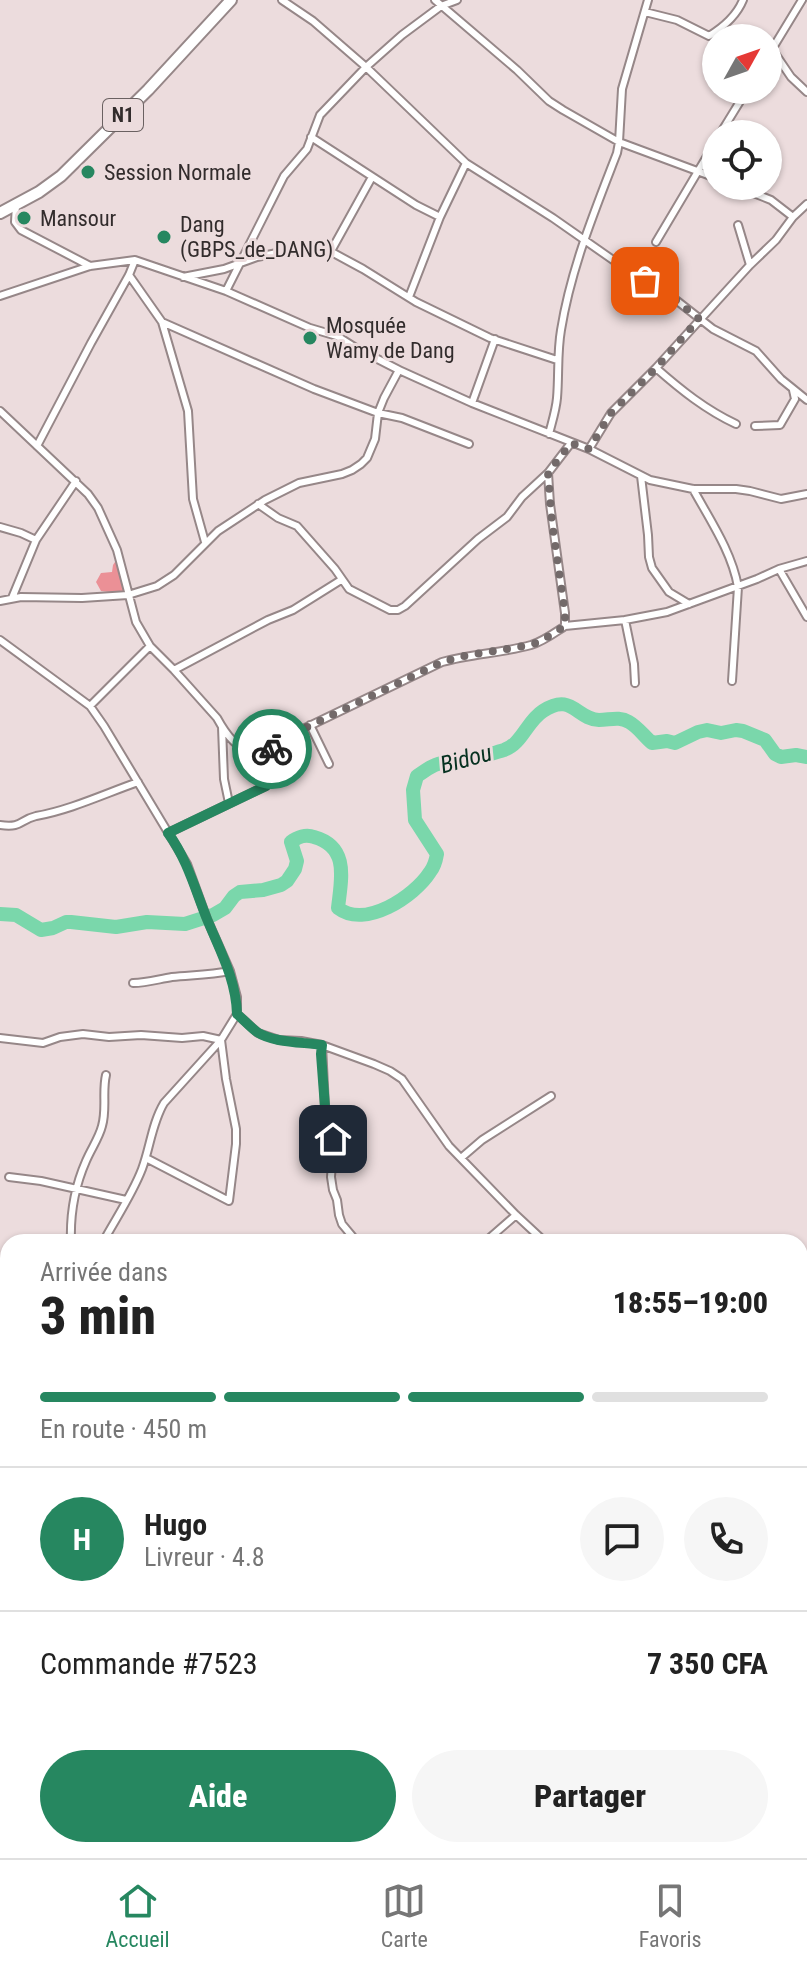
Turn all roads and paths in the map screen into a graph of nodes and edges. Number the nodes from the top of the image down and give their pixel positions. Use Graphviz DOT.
graph roads {
  1 [pos="231,0"];
  2 [pos="282,0"];
  3 [pos="435,0"];
  4 [pos="457,0"];
  5 [pos="648,0"];
  6 [pos="743,0"];
  7 [pos="802,0"];
  8 [pos="441,6"];
  9 [pos="645,12"];
  10 [pos="782,32"];
  11 [pos="782,66"];
  12 [pos="366,67"];
  13 [pos="807,92"];
  14 [pos="311,137"];
  15 [pos="619,142"];
  16 [pos="466,163"];
  17 [pos="702,164"];
  18 [pos="698,171"];
  19 [pos="702,173"];
  20 [pos="372,177"];
  21 [pos="771,200"];
  22 [pos="16,204"];
  23 [pos="807,204"];
  24 [pos="0,213"];
  25 [pos="440,217"];
  26 [pos="793,217"];
  27 [pos="738,225"];
  28 [pos="583,240"];
  29 [pos="656,242"];
  30 [pos="331,251"];
  31 [pos="135,260"];
  32 [pos="240,263"];
  33 [pos="750,265"];
  34 [pos="90,266"];
  35 [pos="129,275"];
  36 [pos="181,277"];
  37 [pos="226,291"];
  38 [pos="0,296"];
  39 [pos="409,297"];
  40 [pos="699,319"];
  41 [pos="162,322"];
  42 [pos="495,339"];
  43 [pos="557,360"];
  44 [pos="656,368"];
  45 [pos="399,370"];
  46 [pos="793,390"];
  47 [pos="807,400"];
  48 [pos="472,403"];
  49 [pos="0,411"];
  50 [pos="378,413"];
  51 [pos="736,424"];
  52 [pos="755,426"];
  53 [pos="549,434"];
  54 [pos="571,443"];
  55 [pos="469,444"];
  56 [pos="37,446"];
  57 [pos="589,449"];
  58 [pos="548,473"];
  59 [pos="641,476"];
  60 [pos="76,481"];
  61 [pos="693,489"];
  62 [pos="807,494"];
  63 [pos="258,504"];
  64 [pos="0,527"];
  65 [pos="36,540"];
  66 [pos="205,542"];
  67 [pos="807,561"];
  68 [pos="779,569"];
  69 [pos="341,580"];
  70 [pos="738,587"];
  71 [pos="128,595"];
  72 [pos="12,598"];
  73 [pos="0,601"];
  74 [pos="689,604"];
  75 [pos="807,617"];
  76 [pos="625,620"];
  77 [pos="565,626"];
  78 [pos="0,640"];
  79 [pos="150,646"];
  80 [pos="174,670"];
  81 [pos="732,681"];
  82 [pos="635,683"];
  83 [pos="90,706"];
  84 [pos="310,725"];
  85 [pos="222,726"];
  86 [pos="274,743"];
  87 [pos="329,764"];
  88 [pos="138,782"];
  89 [pos="229,803"];
  90 [pos="0,825"];
  91 [pos="168,833"];
  92 [pos="230,971"];
  93 [pos="133,983"];
  94 [pos="237,1014"];
  95 [pos="0,1038"];
  96 [pos="221,1040"];
  97 [pos="322,1045"];
  98 [pos="106,1075"];
  99 [pos="551,1096"];
  100 [pos="146,1158"];
  101 [pos="461,1158"];
  102 [pos="9,1177"];
  103 [pos="76,1189"];
  104 [pos="126,1200"];
  105 [pos="516,1215"];
  106 [pos="499,1231"];
  107 [pos="70,1234"];
  108 [pos="107,1234"];
  109 [pos="350,1234"];
  110 [pos="495,1234"];
  111 [pos="499,1234"];
  112 [pos="535,1234"];
  1 -- 22 [label="highway, N1"];
  2 -- 12 [label="street"];
  3 -- 8 [label="street"];
  4 -- 8 [label="street"];
  5 -- 9 [label="street"];
  6 -- 9 [label="street"];
  7 -- 10 [label="street"];
  8 -- 12 [label="street"];
  8 -- 15 [label="street"];
  9 -- 15 [label="street"];
  11 -- 13 [label="street"];
  12 -- 14 [label="street"];
  12 -- 16 [label="street"];
  14 -- 20 [label="street"];
  14 -- 32 [label="street"];
  15 -- 18 [label="street"];
  15 -- 28 [label="street"];
  16 -- 25 [label="street"];
  16 -- 28 [label="street"];
  17 -- 18 [label="street"];
  18 -- 19 [label="street"];
  18 -- 29 [label="street"];
  20 -- 25 [label="street"];
  20 -- 30 [label="street"];
  21 -- 26 [label="street"];
  22 -- 24 [label="highway, N1"];
  22 -- 34 [label="street"];
  23 -- 26 [label="street"];
  25 -- 39 [label="street"];
  26 -- 33 [label="street"];
  27 -- 33 [label="street"];
  28 -- 40 [label="street"];
  28 -- 43 [label="street"];
  30 -- 32 [label="street"];
  30 -- 39 [label="street"];
  31 -- 34 [label="street"];
  31 -- 35 [label="street"];
  31 -- 36 [label="street"];
  32 -- 36 [label="street"];
  32 -- 37 [label="street"];
  33 -- 40 [label="street"];
  34 -- 38 [label="street"];
  35 -- 41 [label="street"];
  35 -- 56 [label="street"];
  36 -- 37 [label="street"];
  37 -- 45 [label="street"];
  39 -- 42 [label="street"];
  40 -- 44 [label="street"];
  40 -- 46 [label="street"];
  41 -- 50 [label="street"];
  41 -- 66 [label="street"];
  42 -- 43 [label="street"];
  42 -- 48 [label="street"];
  43 -- 53 [label="street"];
  44 -- 51 [label="street"];
  44 -- 57 [label="street"];
  45 -- 48 [label="street"];
  45 -- 50 [label="street"];
  46 -- 47 [label="street"];
  46 -- 52 [label="street"];
  48 -- 53 [label="street"];
  49 -- 56 [label="street"];
  50 -- 55 [label="street"];
  50 -- 63 [label="street"];
  53 -- 54 [label="street"];
  54 -- 57 [label="street"];
  54 -- 58 [label="street"];
  56 -- 60 [label="street"];
  57 -- 59 [label="street"];
  58 -- 69 [label="street"];
  58 -- 77 [label="street"];
  59 -- 61 [label="street"];
  59 -- 74 [label="street"];
  60 -- 65 [label="street"];
  60 -- 71 [label="street"];
  61 -- 62 [label="street"];
  61 -- 70 [label="street"];
  63 -- 66 [label="street"];
  63 -- 69 [label="street"];
  64 -- 65 [label="street"];
  65 -- 72 [label="street"];
  66 -- 71 [label="street"];
  67 -- 68 [label="street"];
  68 -- 70 [label="street"];
  68 -- 75 [label="street"];
  69 -- 80 [label="street"];
  70 -- 74 [label="street"];
  70 -- 81 [label="street"];
  71 -- 72 [label="street"];
  71 -- 79 [label="street"];
  72 -- 73 [label="street"];
  74 -- 76 [label="street"];
  76 -- 77 [label="street"];
  76 -- 82 [label="street"];
  77 -- 84 [label="street"];
  78 -- 83 [label="street"];
  79 -- 80 [label="street"];
  79 -- 83 [label="street"];
  80 -- 85 [label="street"];
  83 -- 88 [label="street"];
  84 -- 86 [label="street"];
  84 -- 87 [label="street"];
  85 -- 86 [label="street"];
  85 -- 89 [label="street"];
  86 -- 89 [label="street"];
  88 -- 90 [label="street"];
  88 -- 91 [label="street"];
  89 -- 91 [label="street"];
  91 -- 92 [label="street"];
  92 -- 93 [label="street"];
  92 -- 94 [label="street"];
  94 -- 96 [label="street"];
  94 -- 97 [label="street"];
  95 -- 96 [label="street"];
  96 -- 100 [label="street"];
  96 -- 100 [label="street"];
  97 -- 101 [label="street"];
  97 -- 109 [label="street"];
  98 -- 103 [label="street"];
  99 -- 101 [label="street"];
  100 -- 104 [label="street"];
  101 -- 105 [label="street"];
  102 -- 103 [label="street"];
  103 -- 104 [label="street"];
  103 -- 107 [label="street"];
  104 -- 108 [label="street"];
  105 -- 106 [label="street"];
  105 -- 112 [label="street"];
  106 -- 110 [label="street"];
  106 -- 111 [label="street"];
}
